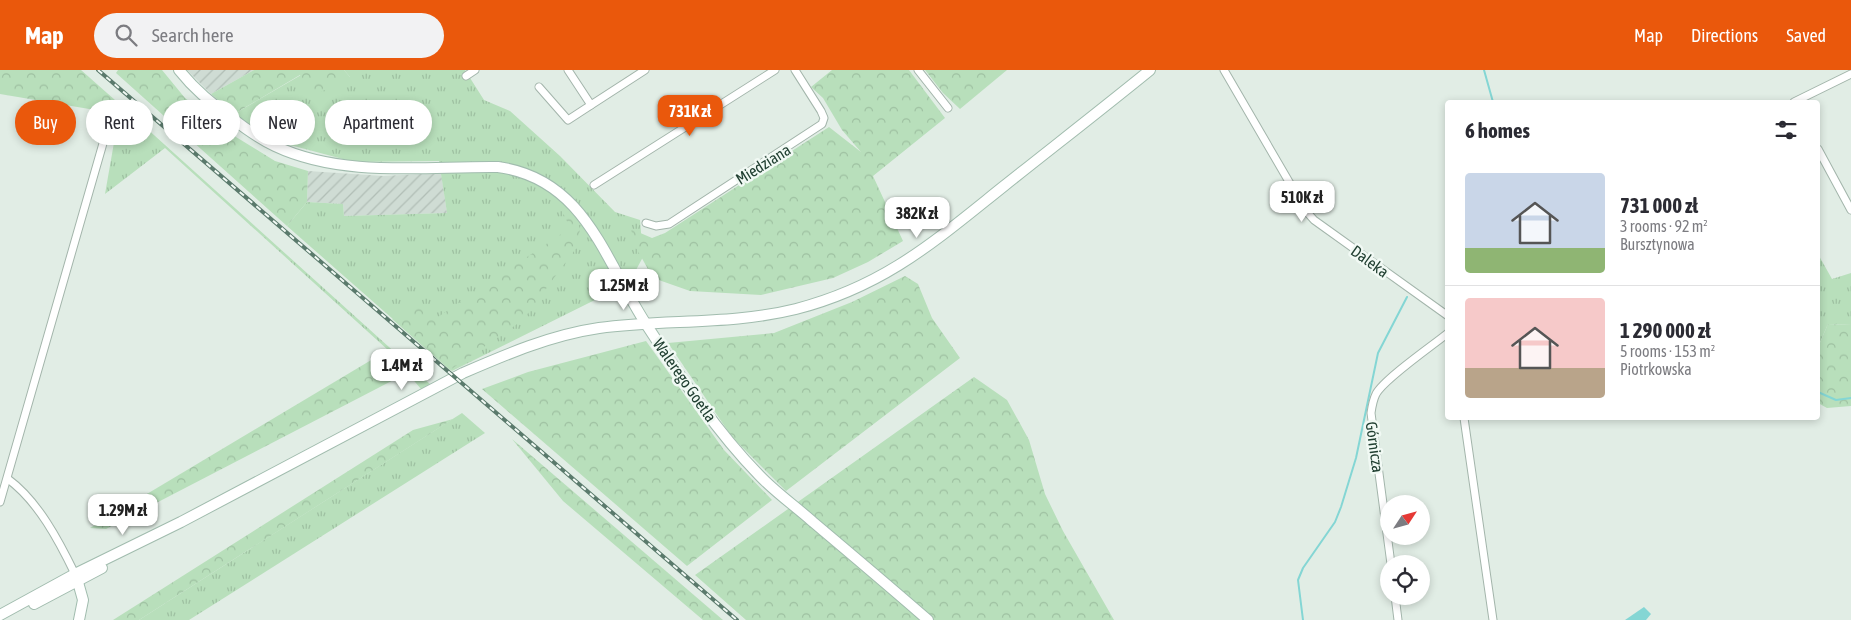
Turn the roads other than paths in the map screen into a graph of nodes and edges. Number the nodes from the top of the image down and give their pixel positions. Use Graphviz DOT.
graph roads {
  1 [pos="179,70"];
  2 [pos="475,70"];
  3 [pos="568,70"];
  4 [pos="645,70"];
  5 [pos="775,70"];
  6 [pos="795,70"];
  7 [pos="918,70"];
  8 [pos="1150,70"];
  9 [pos="1224,70"];
  10 [pos="1851,74"];
  11 [pos="466,76"];
  12 [pos="539,87"];
  13 [pos="1798,100"];
  14 [pos="591,105"];
  15 [pos="948,108"];
  16 [pos="103,145"];
  17 [pos="1820,153"];
  18 [pos="594,185"];
  19 [pos="1851,210"];
  20 [pos="646,224"];
  21 [pos="1445,314"];
  22 [pos="646,323"];
  23 [pos="1445,335"];
  24 [pos="1464,420"];
  25 [pos="8,479"];
  26 [pos="0,502"];
  27 [pos="1390,555"];
  28 [pos="77,577"];
  29 [pos="1396,605"];
  30 [pos="0,615"];
  31 [pos="4,620"];
  32 [pos="79,620"];
  33 [pos="928,620"];
  34 [pos="1398,620"];
  35 [pos="1493,620"];
  1 -- 22 [label="main road, Walerego Goetla"];
  2 -- 11 [label="street"];
  3 -- 14 [label="street"];
  4 -- 14 [label="street"];
  5 -- 18 [label="street"];
  6 -- 20 [label="street, Miedziana"];
  7 -- 15 [label="street"];
  8 -- 22 [label="main road"];
  9 -- 21 [label="street, Daleka"];
  10 -- 13 [label="street"];
  12 -- 14 [label="street"];
  16 -- 25 [label="street"];
  17 -- 19 [label="street"];
  22 -- 28 [label="main road"];
  22 -- 33 [label="main road, Walerego Goetla"];
  23 -- 27 [label="street, Górnicza"];
  24 -- 35 [label="street"];
  25 -- 26 [label="street"];
  25 -- 28 [label="street"];
  28 -- 30 [label="main road"];
  28 -- 31 [label="main road"];
  28 -- 32 [label="main road"];
  29 -- 34 [label="street"];
}
